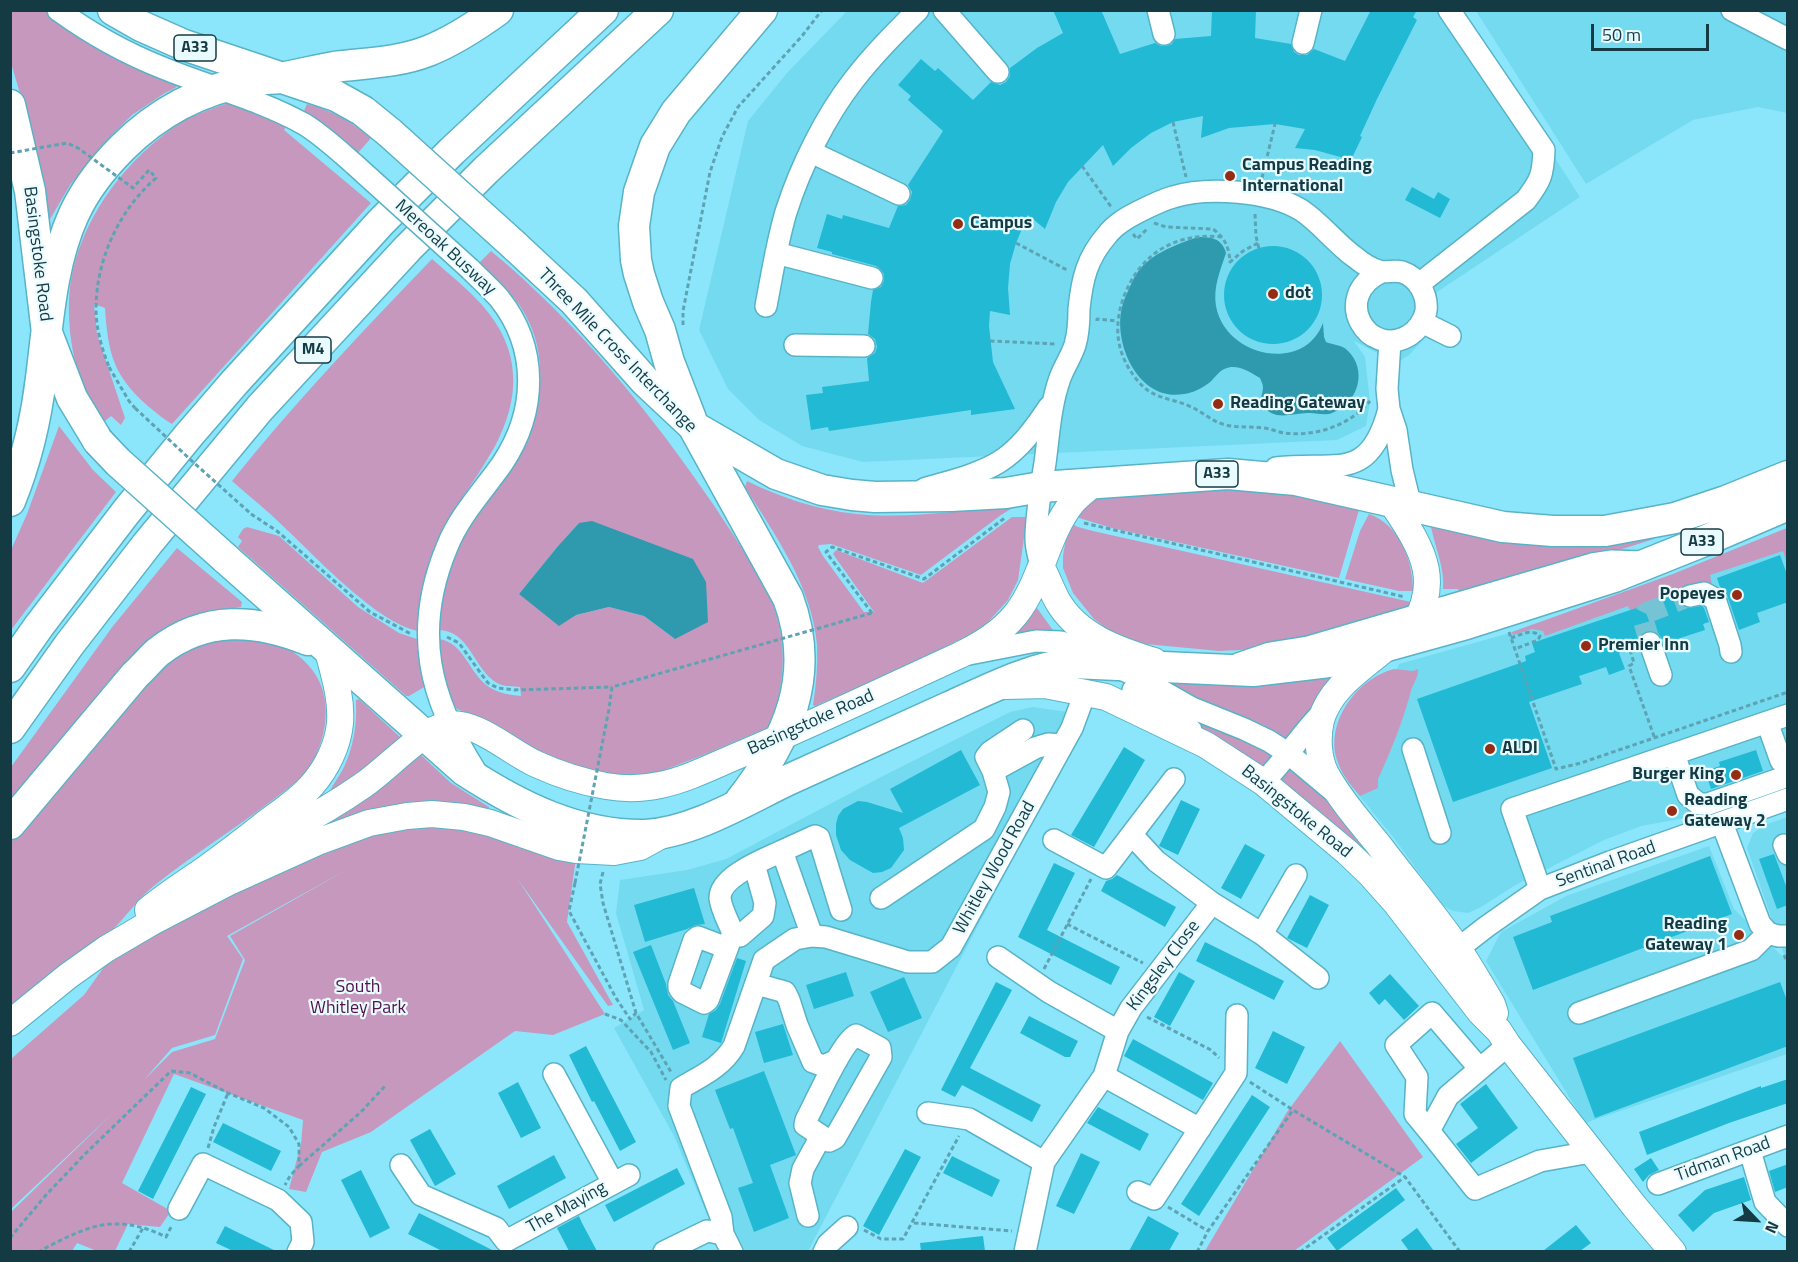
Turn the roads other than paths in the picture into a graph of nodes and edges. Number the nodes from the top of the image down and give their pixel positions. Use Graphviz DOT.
graph roads {
  1 [pos="58,10"];
  2 [pos="113,10"];
  3 [pos="498,10"];
  4 [pos="603,10"];
  5 [pos="658,10"];
  6 [pos="762,10"];
  7 [pos="918,10"];
  8 [pos="944,10"];
  9 [pos="1158,10"];
  10 [pos="1311,10"];
  11 [pos="1449,10"];
  12 [pos="1732,10"];
  13 [pos="1164,34"];
  14 [pos="1788,39"];
  15 [pos="1303,43"];
  16 [pos="998,72"];
  17 [pos="281,78"];
  18 [pos="220,88"];
  19 [pos="10,105"];
  20 [pos="811,152"];
  21 [pos="899,194"];
  22 [pos="776,253"];
  23 [pos="1381,272"];
  24 [pos="872,278"];
  25 [pos="1419,284"];
  26 [pos="766,306"];
  27 [pos="1422,322"];
  28 [pos="47,333"];
  29 [pos="1450,336"];
  30 [pos="1390,341"];
  31 [pos="795,345"];
  32 [pos="864,346"];
  33 [pos="1053,402"];
  34 [pos="1389,409"];
  35 [pos="693,426"];
  36 [pos="1228,474"];
  37 [pos="1788,476"];
  38 [pos="1093,484"];
  39 [pos="1041,487"];
  40 [pos="894,497"];
  41 [pos="10,501"];
  42 [pos="1401,504"];
  43 [pos="1788,505"];
  44 [pos="1652,563"];
  45 [pos="1041,566"];
  46 [pos="1690,596"];
  47 [pos="1415,605"];
  48 [pos="1397,643"];
  49 [pos="1650,643"];
  50 [pos="325,648"];
  51 [pos="1731,652"];
  52 [pos="960,655"];
  53 [pos="1073,663"];
  54 [pos="1113,664"];
  55 [pos="10,667"];
  56 [pos="1172,667"];
  57 [pos="1219,671"];
  58 [pos="1661,675"];
  59 [pos="994,687"];
  60 [pos="1085,693"];
  61 [pos="1325,710"];
  62 [pos="1781,720"];
  63 [pos="10,728"];
  64 [pos="1023,730"];
  65 [pos="437,731"];
  66 [pos="782,737"];
  67 [pos="1062,745"];
  68 [pos="1206,746"];
  69 [pos="1413,749"];
  70 [pos="1289,754"];
  71 [pos="1674,754"];
  72 [pos="1784,769"];
  73 [pos="993,771"];
  74 [pos="1174,779"];
  75 [pos="1263,782"];
  76 [pos="1788,799"];
  77 [pos="1344,800"];
  78 [pos="738,804"];
  79 [pos="1722,823"];
  80 [pos="10,824"];
  81 [pos="669,831"];
  82 [pos="1440,833"];
  83 [pos="1132,835"];
  84 [pos="1054,840"];
  85 [pos="782,851"];
  86 [pos="754,864"];
  87 [pos="206,869"];
  88 [pos="1296,875"];
  89 [pos="1540,889"];
  90 [pos="881,898"];
  91 [pos="1212,903"];
  92 [pos="841,910"];
  93 [pos="1262,933"];
  94 [pos="1778,934"];
  95 [pos="812,936"];
  96 [pos="106,949"];
  97 [pos="1450,955"];
  98 [pos="998,957"];
  99 [pos="1318,978"];
  100 [pos="756,984"];
  101 [pos="1579,1013"];
  102 [pos="1237,1015"];
  103 [pos="10,1023"];
  104 [pos="1118,1031"];
  105 [pos="1503,1038"];
  106 [pos="837,1060"];
  107 [pos="1479,1068"];
  108 [pos="554,1074"];
  109 [pos="1104,1076"];
  110 [pos="928,1113"];
  111 [pos="1200,1129"];
  112 [pos="1429,1131"];
  113 [pos="821,1136"];
  114 [pos="1788,1137"];
  115 [pos="1750,1151"];
  116 [pos="1592,1152"];
  117 [pos="1044,1162"];
  118 [pos="401,1165"];
  119 [pos="1658,1184"];
  120 [pos="1146,1196"];
  121 [pos="179,1209"];
  122 [pos="808,1216"];
  123 [pos="1788,1226"];
  124 [pos="847,1227"];
  125 [pos="1027,1242"];
  126 [pos="727,1243"];
  127 [pos="510,1246"];
  128 [pos="298,1251"];
  129 [pos="664,1251"];
  130 [pos="824,1251"];
  131 [pos="1673,1251"];
  1 -- 18 [label="street, Mereoak Busway"];
  2 -- 17 [label="highway, A33"];
  3 -- 17 [label="highway"];
  4 -- 55 [label="highway, M4"];
  5 -- 63 [label="highway, M4"];
  6 -- 35 [label="highway"];
  7 -- 20 [label="street"];
  8 -- 16 [label="street"];
  9 -- 13 [label="street"];
  10 -- 15 [label="street"];
  11 -- 25 [label="street"];
  12 -- 14 [label="street"];
  17 -- 18 [label="highway, Three Mile Cross Interchange"];
  17 -- 35 [label="highway, Three Mile Cross Interchange, bridge"];
  18 -- 28 [label="highway, Three Mile Cross Interchange"];
  18 -- 65 [label="street, Mereoak Busway, bridge"];
  19 -- 28 [label="highway, Basingstoke Road"];
  20 -- 21 [label="street"];
  20 -- 22 [label="street"];
  22 -- 24 [label="street"];
  22 -- 26 [label="street"];
  23 -- 25 [label="street"];
  23 -- 30 [label="street"];
  23 -- 33 [label="street"];
  25 -- 27 [label="street"];
  27 -- 29 [label="street"];
  27 -- 30 [label="street"];
  28 -- 41 [label="highway"];
  28 -- 50 [label="highway, Three Mile Cross Interchange, bridge"];
  30 -- 34 [label="street"];
  31 -- 32 [label="street"];
  33 -- 39 [label="street"];
  33 -- 40 [label="street"];
  34 -- 36 [label="street"];
  34 -- 42 [label="street"];
  35 -- 40 [label="highway, A33"];
  35 -- 66 [label="highway, Three Mile Cross Interchange"];
  36 -- 38 [label="highway, A33"];
  36 -- 42 [label="highway, A33"];
  37 -- 42 [label="highway, A33"];
  38 -- 39 [label="highway, A33"];
  38 -- 45 [label="main road, Basingstoke Road"];
  39 -- 40 [label="highway, A33"];
  39 -- 45 [label="street"];
  42 -- 47 [label="main road, Basingstoke Road"];
  43 -- 44 [label="highway, A33"];
  44 -- 47 [label="street"];
  44 -- 48 [label="highway, A33"];
  45 -- 52 [label="main road, Basingstoke Road"];
  45 -- 56 [label="main road"];
  46 -- 51 [label="street"];
  47 -- 48 [label="main road, Basingstoke Road"];
  47 -- 57 [label="street"];
  48 -- 57 [label="highway, Basingstoke Road / A33"];
  48 -- 61 [label="main road, Basingstoke Road"];
  49 -- 58 [label="street"];
  50 -- 65 [label="highway, Three Mile Cross Interchange"];
  50 -- 80 [label="highway"];
  50 -- 87 [label="main road"];
  52 -- 54 [label="street"];
  52 -- 66 [label="main road, Basingstoke Road"];
  53 -- 54 [label="highway, Basingstoke Road / A33"];
  53 -- 59 [label="highway, Basingstoke Road / A33"];
  53 -- 68 [label="street"];
  54 -- 56 [label="highway, Basingstoke Road / A33"];
  54 -- 70 [label="street"];
  56 -- 57 [label="highway, Basingstoke Road / A33"];
  59 -- 60 [label="main road, Basingstoke Road"];
  59 -- 78 [label="highway, Basingstoke Road / A33"];
  60 -- 67 [label="street, Whitley Wood Road"];
  60 -- 68 [label="main road, Basingstoke Road"];
  61 -- 70 [label="street"];
  61 -- 77 [label="main road, Basingstoke Road"];
  62 -- 71 [label="street"];
  62 -- 72 [label="street"];
  64 -- 73 [label="street"];
  65 -- 66 [label="main road, Basingstoke Road"];
  65 -- 81 [label="highway, Three Mile Cross Interchange"];
  65 -- 87 [label="main road"];
  66 -- 78 [label="highway, Three Mile Cross Interchange"];
  67 -- 73 [label="street"];
  67 -- 95 [label="street, Whitley Wood Road"];
  68 -- 75 [label="main road, Basingstoke Road"];
  69 -- 82 [label="street"];
  70 -- 75 [label="street"];
  70 -- 77 [label="street"];
  71 -- 72 [label="street"];
  71 -- 89 [label="street"];
  73 -- 90 [label="street"];
  74 -- 83 [label="street"];
  75 -- 97 [label="main road, Basingstoke Road"];
  76 -- 79 [label="street, Sentinal Road"];
  77 -- 97 [label="main road, Basingstoke Road"];
  78 -- 81 [label="highway, Three Mile Cross Interchange"];
  79 -- 89 [label="street, Sentinal Road"];
  79 -- 94 [label="street"];
  81 -- 96 [label="main road"];
  83 -- 84 [label="street"];
  83 -- 91 [label="street, Kingsley Close"];
  85 -- 86 [label="street"];
  85 -- 92 [label="street"];
  85 -- 95 [label="street"];
  86 -- 86 [label="street"];
  87 -- 96 [label="main road"];
  88 -- 93 [label="street"];
  89 -- 97 [label="street, Sentinal Road"];
  91 -- 93 [label="street, Kingsley Close"];
  91 -- 104 [label="street, Kingsley Close"];
  93 -- 99 [label="street, Kingsley Close"];
  94 -- 101 [label="street"];
  95 -- 100 [label="street"];
  96 -- 103 [label="main road"];
  97 -- 105 [label="main road, Basingstoke Road"];
  98 -- 104 [label="street, Kingsley Close"];
  100 -- 106 [label="street"];
  100 -- 126 [label="street"];
  102 -- 111 [label="street"];
  104 -- 109 [label="street, Kingsley Close"];
  105 -- 107 [label="street"];
  105 -- 116 [label="main road, Basingstoke Road"];
  106 -- 113 [label="street"];
  106 -- 113 [label="street"];
  107 -- 112 [label="street"];
  107 -- 112 [label="street"];
  108 -- 127 [label="street, The Maying"];
  109 -- 111 [label="street"];
  109 -- 117 [label="street, Kingsley Close"];
  110 -- 117 [label="street"];
  111 -- 120 [label="street"];
  112 -- 116 [label="street"];
  113 -- 122 [label="street"];
  114 -- 115 [label="street, Tidman Road"];
  115 -- 119 [label="street, Tidman Road"];
  115 -- 123 [label="street"];
  116 -- 131 [label="main road, Basingstoke Road"];
  117 -- 125 [label="street, Kingsley Close"];
  118 -- 127 [label="street, The Maying"];
  121 -- 128 [label="street"];
  124 -- 130 [label="street"];
  126 -- 129 [label="street"];
}
